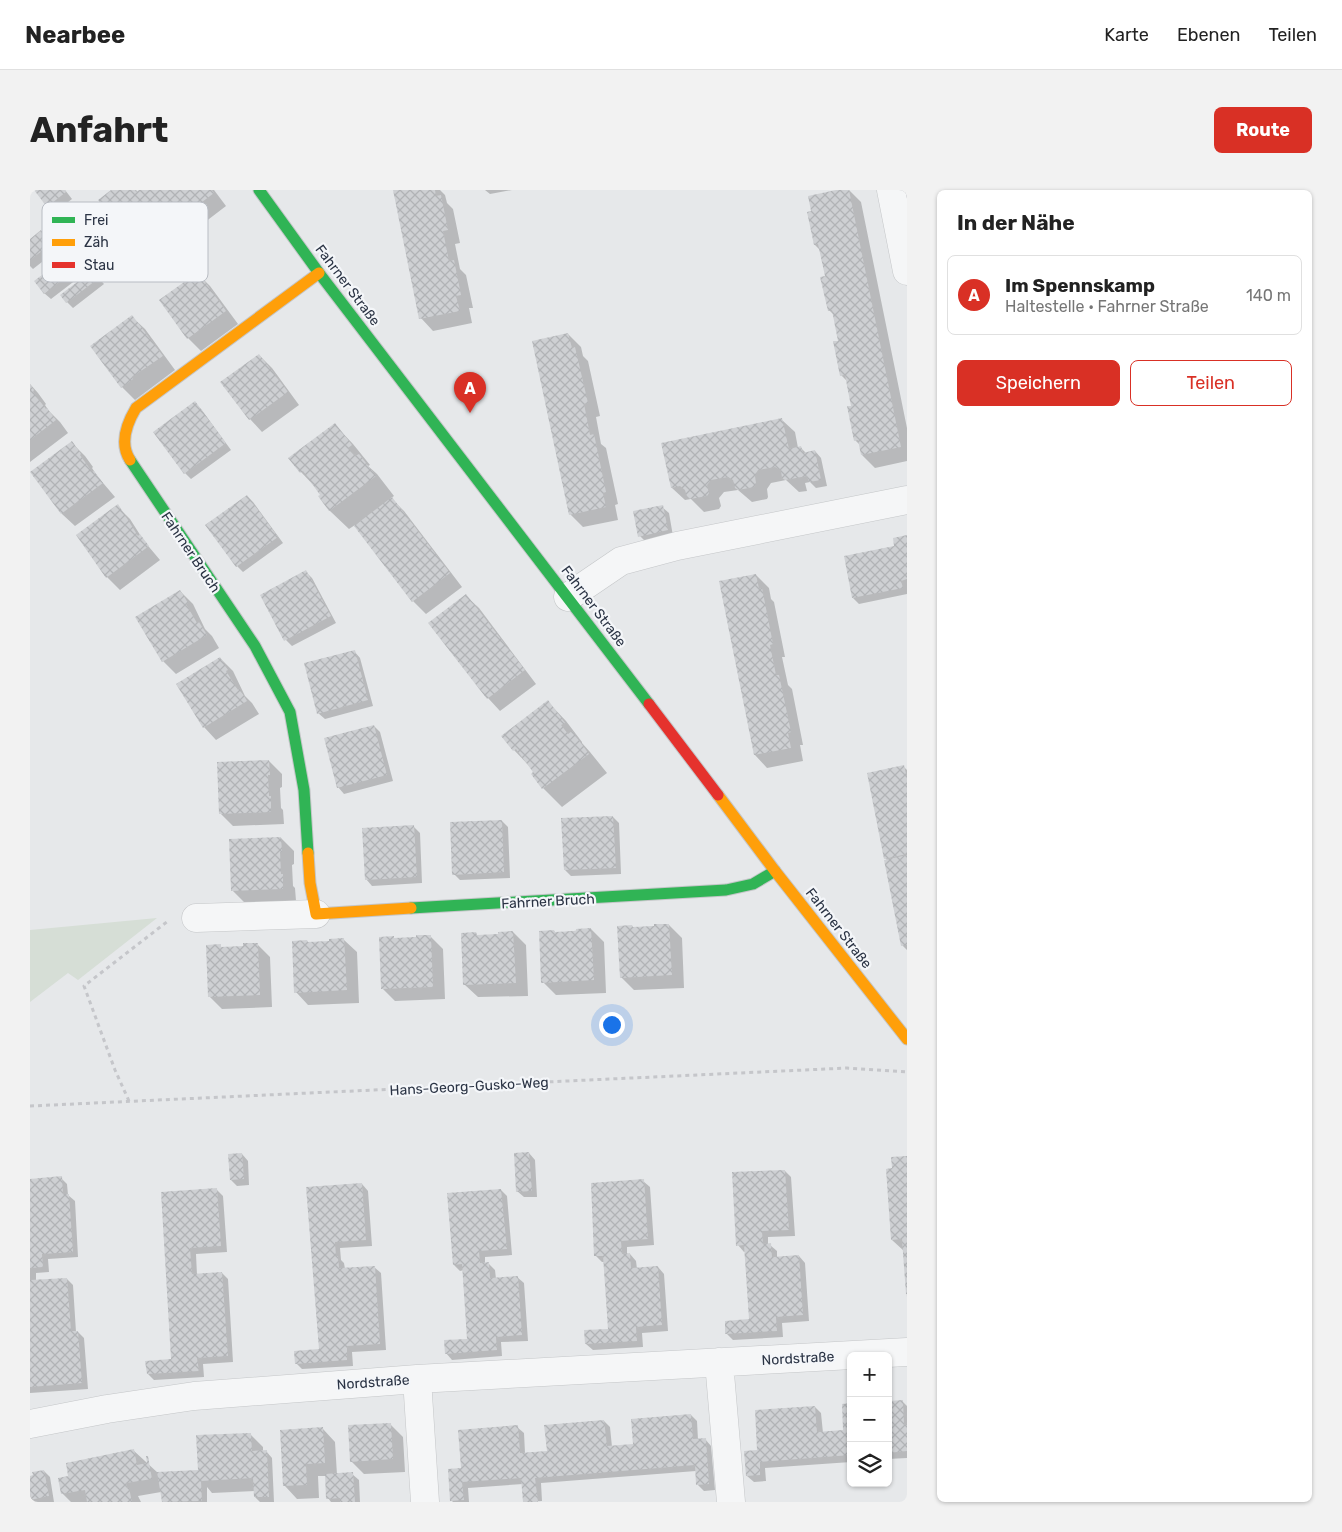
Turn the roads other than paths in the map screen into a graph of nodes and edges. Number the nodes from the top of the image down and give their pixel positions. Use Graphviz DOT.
graph roads {
  1 [pos="259,190"];
  2 [pos="891,190"];
  3 [pos="907,271"];
  4 [pos="319,273"];
  5 [pos="907,500"];
  6 [pos="568,597"];
  7 [pos="775,871"];
  8 [pos="316,914"];
  9 [pos="196,918"];
  10 [pos="907,1039"];
  11 [pos="907,1352"];
  12 [pos="719,1362"];
  13 [pos="417,1379"];
  14 [pos="30,1424"];
  15 [pos="426,1502"];
  16 [pos="730,1502"];
  1 -- 4 [label="street, Fahrner Straße"];
  2 -- 3 [label="street"];
  4 -- 6 [label="street, Fahrner Straße"];
  4 -- 8 [label="street, Fahrner Bruch"];
  5 -- 6 [label="street"];
  6 -- 7 [label="street, Fahrner Straße"];
  7 -- 8 [label="street, Fahrner Bruch"];
  7 -- 10 [label="street, Fahrner Straße"];
  8 -- 9 [label="street, Fahrner Bruch"];
  11 -- 12 [label="street, Nordstraße"];
  12 -- 13 [label="street, Nordstraße"];
  12 -- 16 [label="street"];
  13 -- 14 [label="street, Nordstraße"];
  13 -- 15 [label="street"];
}
